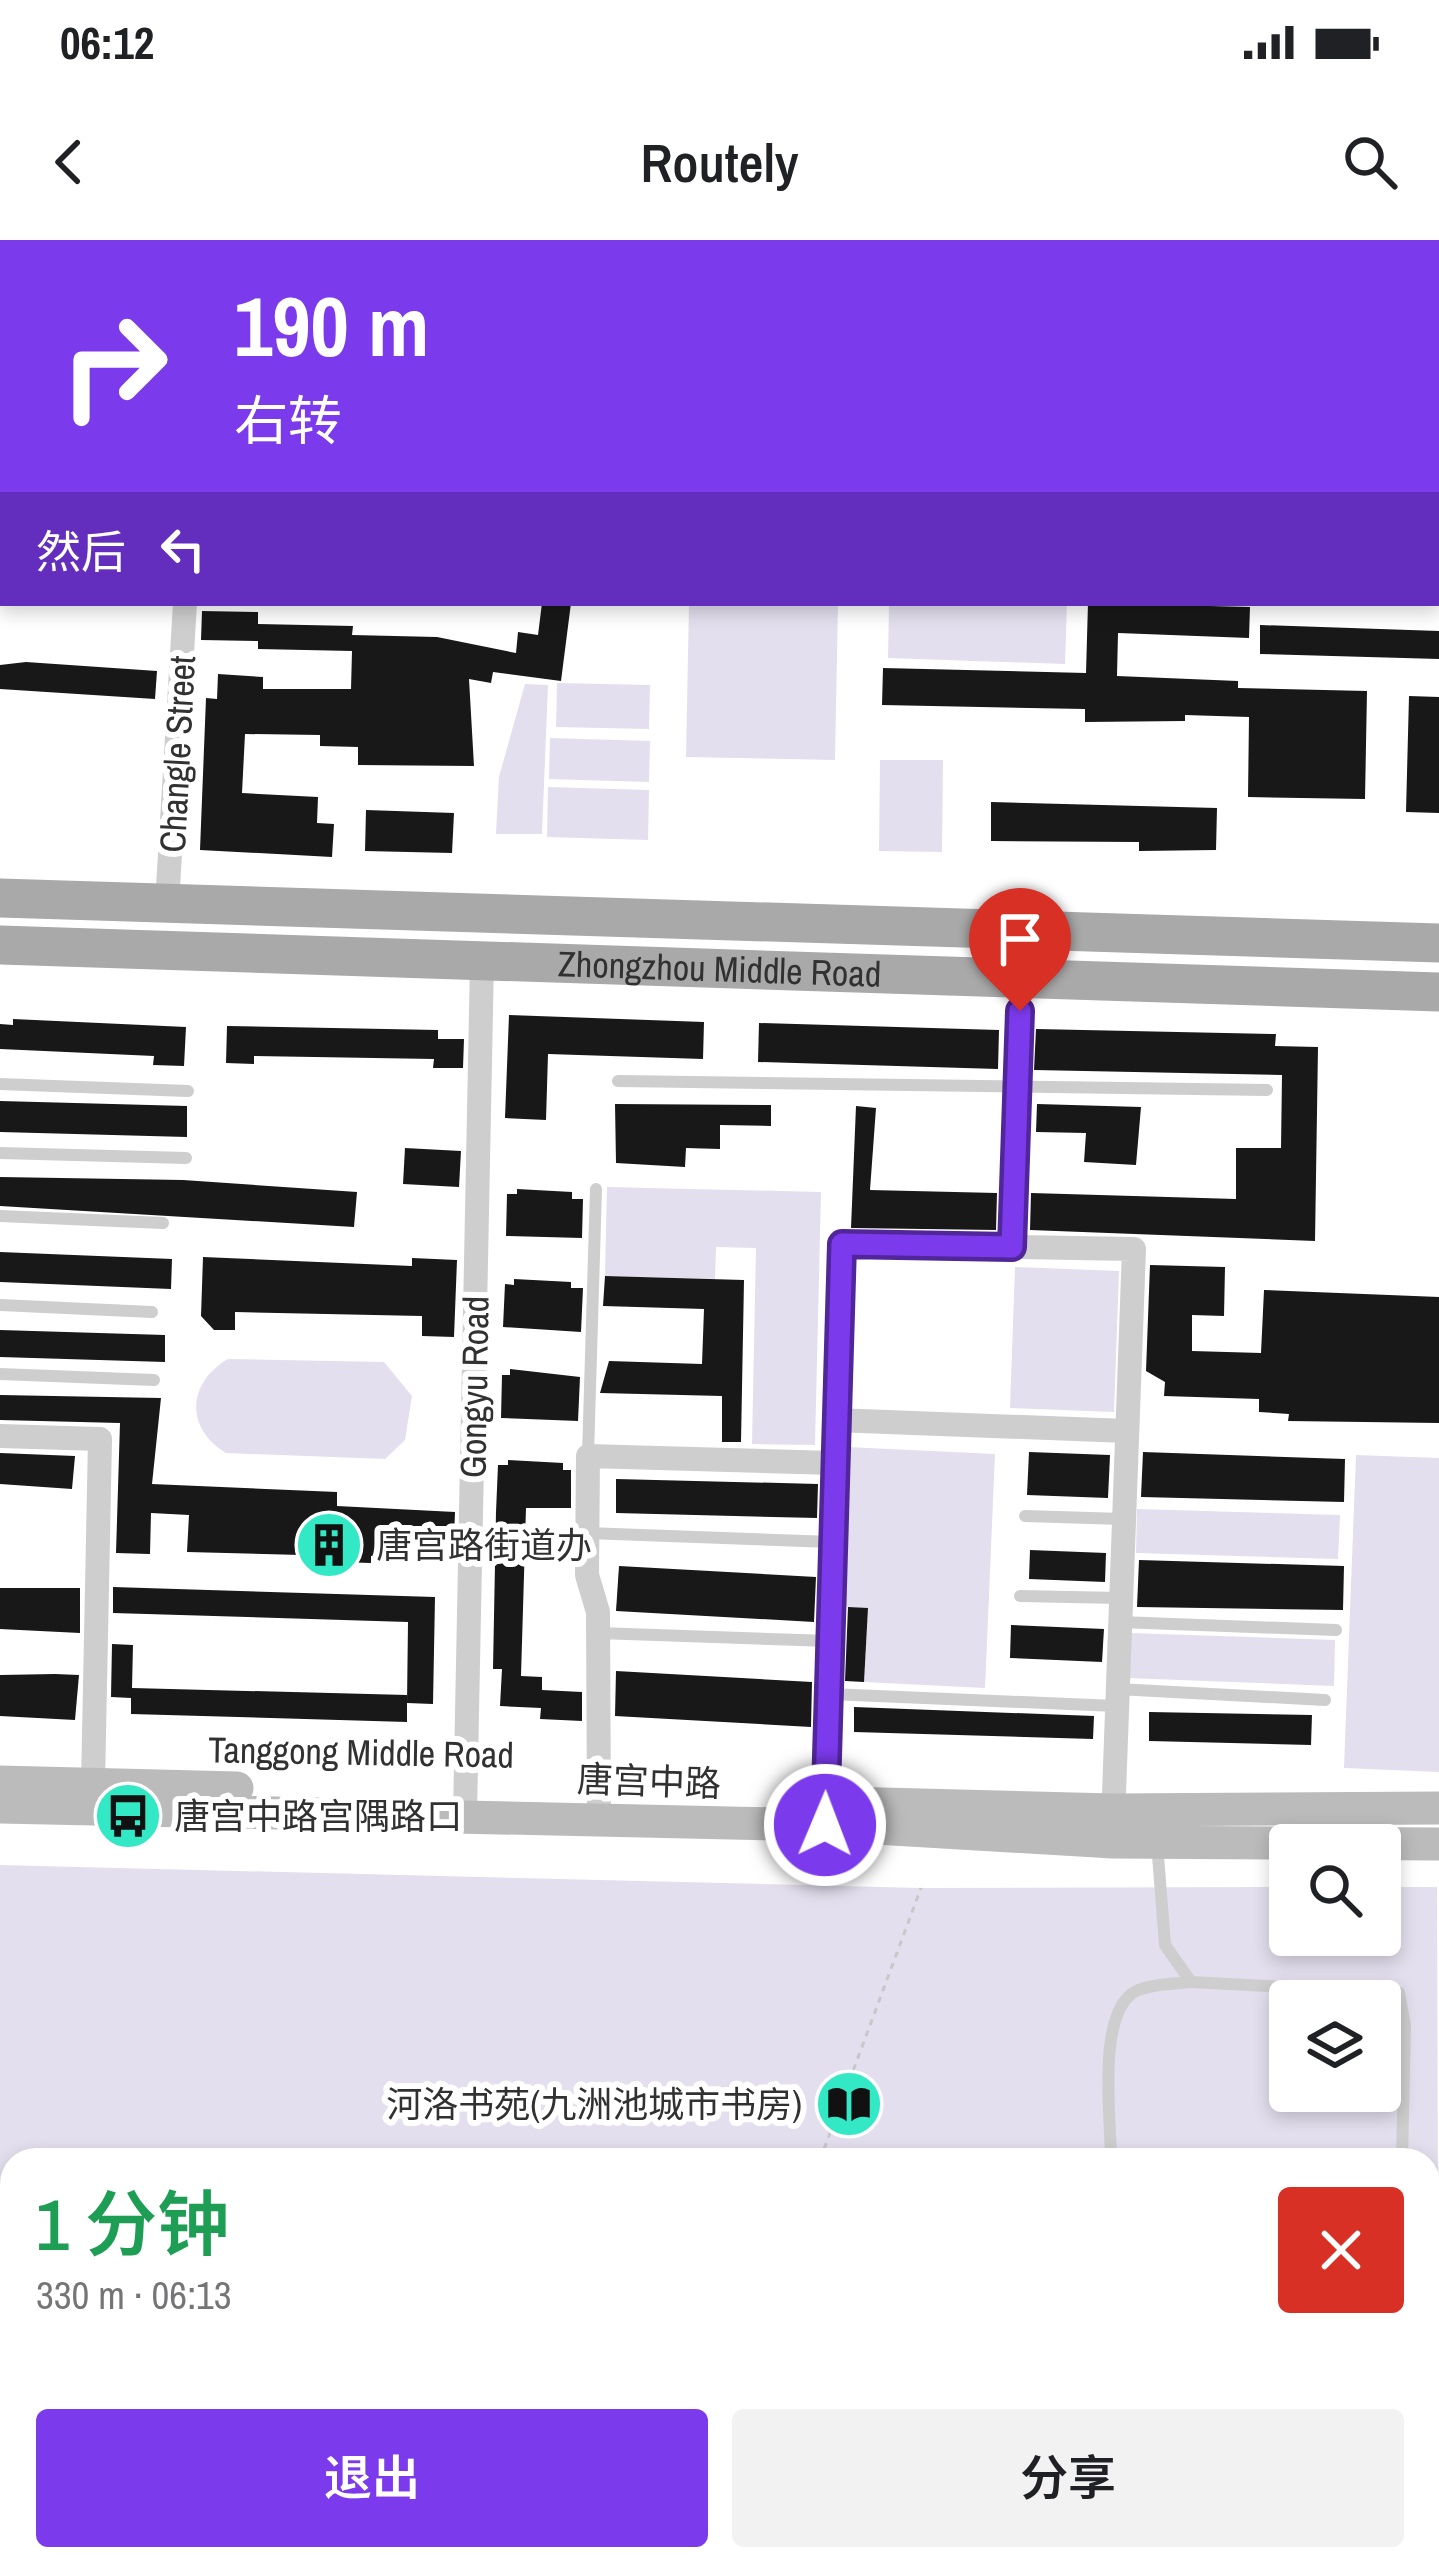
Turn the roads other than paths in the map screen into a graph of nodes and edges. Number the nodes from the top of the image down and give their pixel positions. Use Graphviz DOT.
graph roads {
  1 [pos="184,606"];
  2 [pos="0,898"];
  3 [pos="167,904"];
  4 [pos="1439,943"];
  5 [pos="0,945"];
  6 [pos="482,961"];
  7 [pos="1439,992"];
  8 [pos="1020,1011"];
  9 [pos="618,1082"];
  10 [pos="0,1084"];
  11 [pos="1017,1087"];
  12 [pos="1267,1090"];
  13 [pos="188,1091"];
  14 [pos="0,1153"];
  15 [pos="186,1158"];
  16 [pos="596,1189"];
  17 [pos="0,1216"];
  18 [pos="163,1223"];
  19 [pos="1012,1247"];
  20 [pos="0,1305"];
  21 [pos="152,1312"];
  22 [pos="0,1374"];
  23 [pos="154,1380"];
  24 [pos="835,1420"];
  25 [pos="1127,1431"];
  26 [pos="0,1436"];
  27 [pos="588,1456"];
  28 [pos="834,1463"];
  29 [pos="1025,1516"];
  30 [pos="1124,1519"];
  31 [pos="587,1533"];
  32 [pos="832,1542"];
  33 [pos="1020,1596"];
  34 [pos="1120,1610"];
  35 [pos="1336,1630"];
  36 [pos="598,1633"];
  37 [pos="829,1641"];
  38 [pos="828,1694"];
  39 [pos="1116,1698"];
  40 [pos="1325,1700"];
  41 [pos="0,1782"];
  42 [pos="93,1784"];
  43 [pos="465,1803"];
  44 [pos="0,1807"];
  45 [pos="599,1808"];
  46 [pos="1439,1808"];
  47 [pos="825,1814"];
  48 [pos="1113,1826"];
  49 [pos="1157,1842"];
  50 [pos="1439,1844"];
  51 [pos="1191,1982"];
  52 [pos="1111,2148"];
  53 [pos="1402,2148"];
  1 -- 3 [label="street, Changle Street"];
  2 -- 3 [label="main road, Zhongzhou Middle Road"];
  3 -- 4 [label="main road, Zhongzhou Middle Road"];
  5 -- 6 [label="main road, Zhongzhou Middle Road"];
  6 -- 7 [label="main road, Zhongzhou Middle Road"];
  6 -- 43 [label="street, Gongyu Road"];
  8 -- 11 [label="street"];
  9 -- 11 [label="lane"];
  10 -- 13 [label="lane"];
  11 -- 12 [label="lane"];
  11 -- 19 [label="street"];
  14 -- 15 [label="lane"];
  16 -- 27 [label="lane"];
  17 -- 18 [label="lane"];
  19 -- 24 [label="street"];
  19 -- 25 [label="street"];
  20 -- 21 [label="lane"];
  22 -- 23 [label="lane"];
  24 -- 25 [label="street"];
  24 -- 28 [label="street"];
  25 -- 30 [label="street"];
  26 -- 42 [label="street"];
  27 -- 28 [label="street"];
  27 -- 31 [label="street"];
  28 -- 32 [label="street"];
  29 -- 30 [label="lane"];
  30 -- 34 [label="street"];
  31 -- 32 [label="lane"];
  31 -- 36 [label="street"];
  32 -- 37 [label="street"];
  33 -- 34 [label="lane"];
  34 -- 35 [label="lane"];
  34 -- 39 [label="street"];
  36 -- 37 [label="lane"];
  36 -- 45 [label="street"];
  37 -- 38 [label="street"];
  38 -- 39 [label="lane"];
  38 -- 47 [label="street"];
  39 -- 40 [label="lane"];
  39 -- 48 [label="street"];
  41 -- 42 [label="main road, Tanggong Middle Road"];
  42 -- 43 [label="main road, Tanggong Middle Road"];
  43 -- 44 [label="main road"];
  43 -- 45 [label="main road, Tanggong Middle Road"];
  45 -- 47 [label="main road, Tanggong Middle Road"];
  46 -- 48 [label="main road, Tanggong Middle Road"];
  47 -- 48 [label="main road, Tanggong Middle Road"];
  48 -- 49 [label="main road"];
  49 -- 50 [label="main road"];
  49 -- 51 [label="lane"];
  51 -- 52 [label="lane"];
  51 -- 53 [label="lane"];
}
